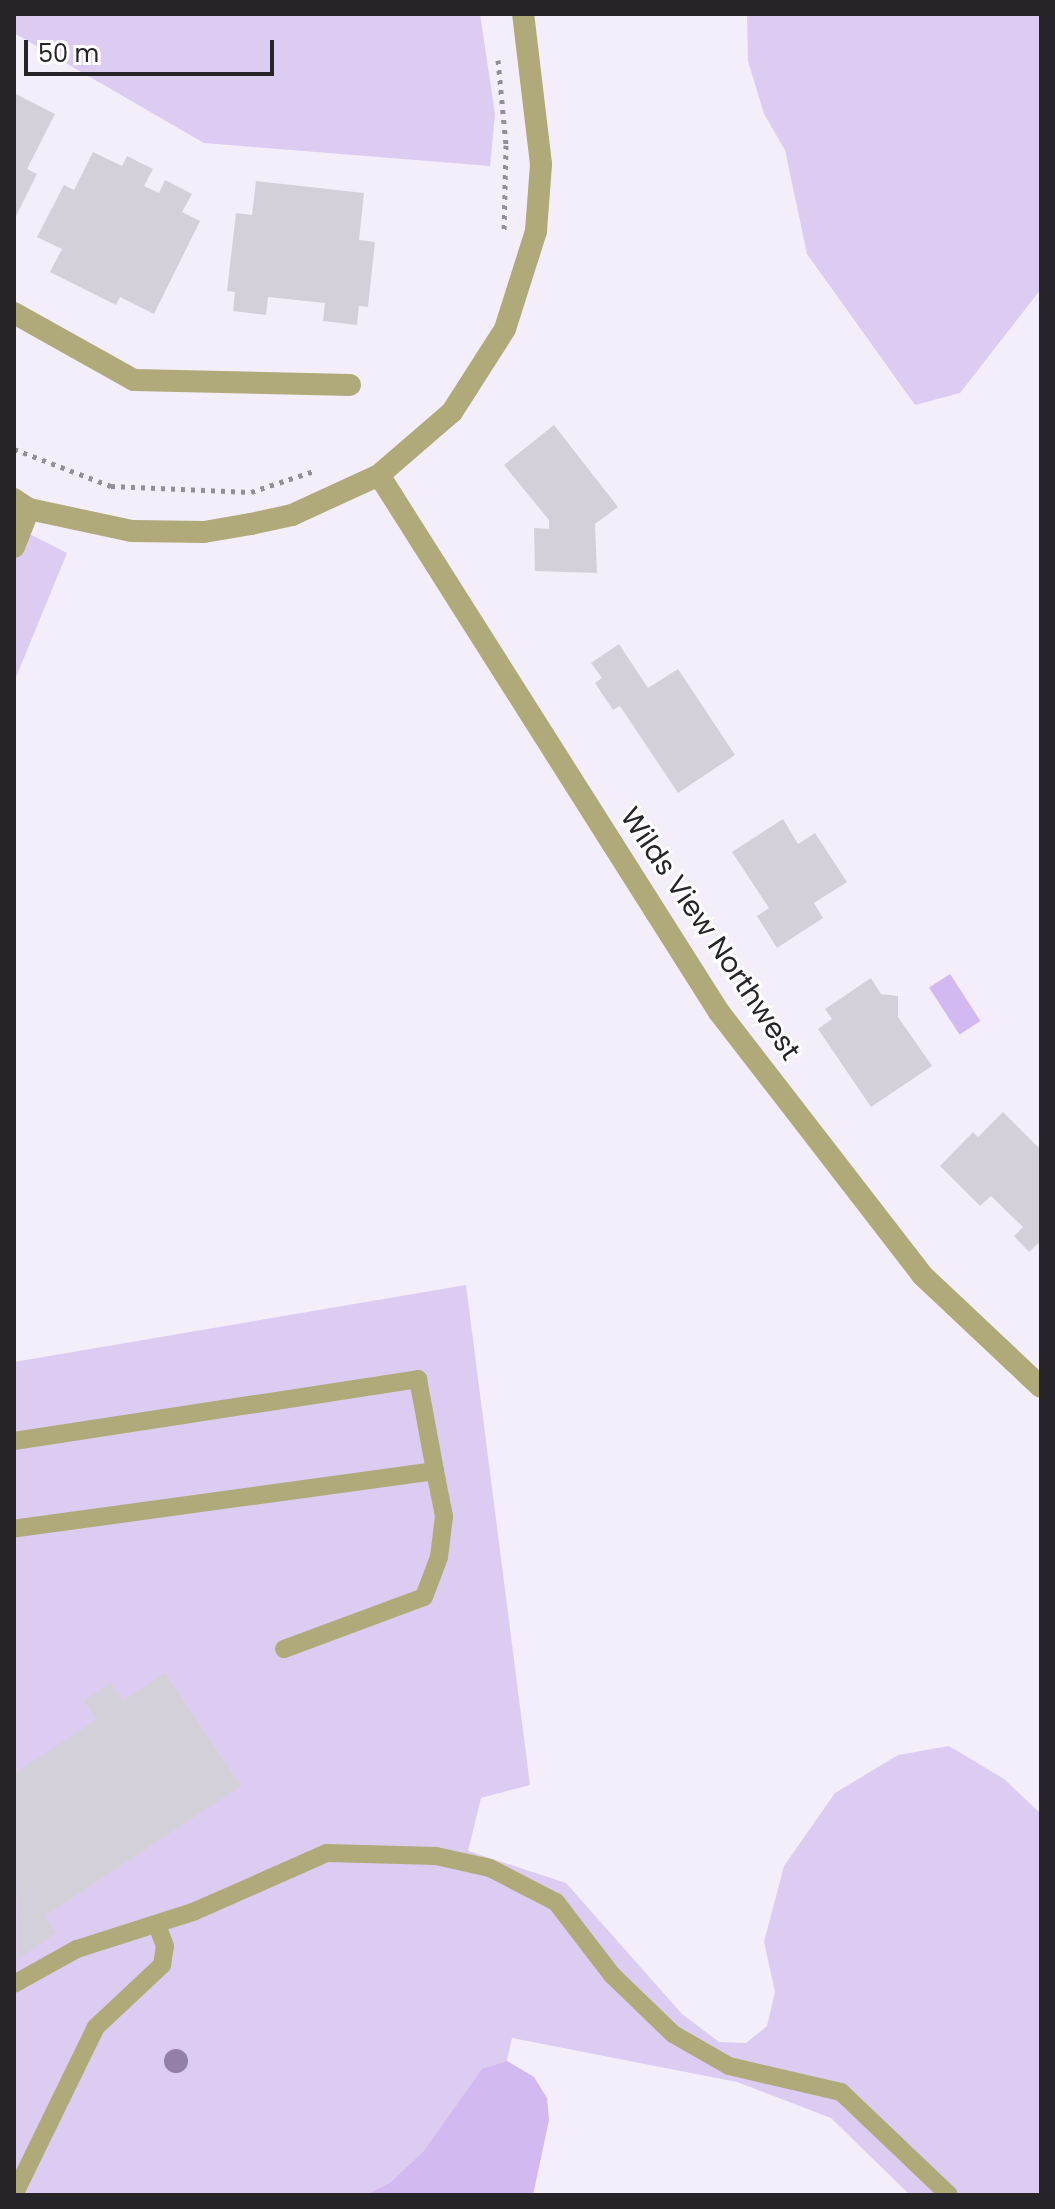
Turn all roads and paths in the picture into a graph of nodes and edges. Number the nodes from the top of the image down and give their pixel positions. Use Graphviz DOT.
graph roads {
  1 [pos="523,14"];
  2 [pos="496,43"];
  3 [pos="503,244"];
  4 [pos="14,313"];
  5 [pos="350,385"];
  6 [pos="14,449"];
  7 [pos="325,468"];
  8 [pos="379,475"];
  9 [pos="22,504"];
  10 [pos="14,547"];
  11 [pos="1041,1387"];
  12 [pos="14,1441"];
  13 [pos="435,1471"];
  14 [pos="14,1529"];
  15 [pos="284,1649"];
  16 [pos="157,1925"];
  17 [pos="14,1984"];
  18 [pos="14,2195"];
  19 [pos="949,2195"];
  1 -- 8 [label="street"];
  2 -- 3 [label="path"];
  4 -- 5 [label="street"];
  6 -- 7 [label="path"];
  8 -- 9 [label="street"];
  8 -- 11 [label="street, Wilds View Northwest"];
  9 -- 10 [label="street"];
  12 -- 13 [label="lane"];
  13 -- 14 [label="lane"];
  13 -- 15 [label="lane"];
  16 -- 17 [label="lane"];
  16 -- 18 [label="lane"];
  16 -- 19 [label="lane"];
}
